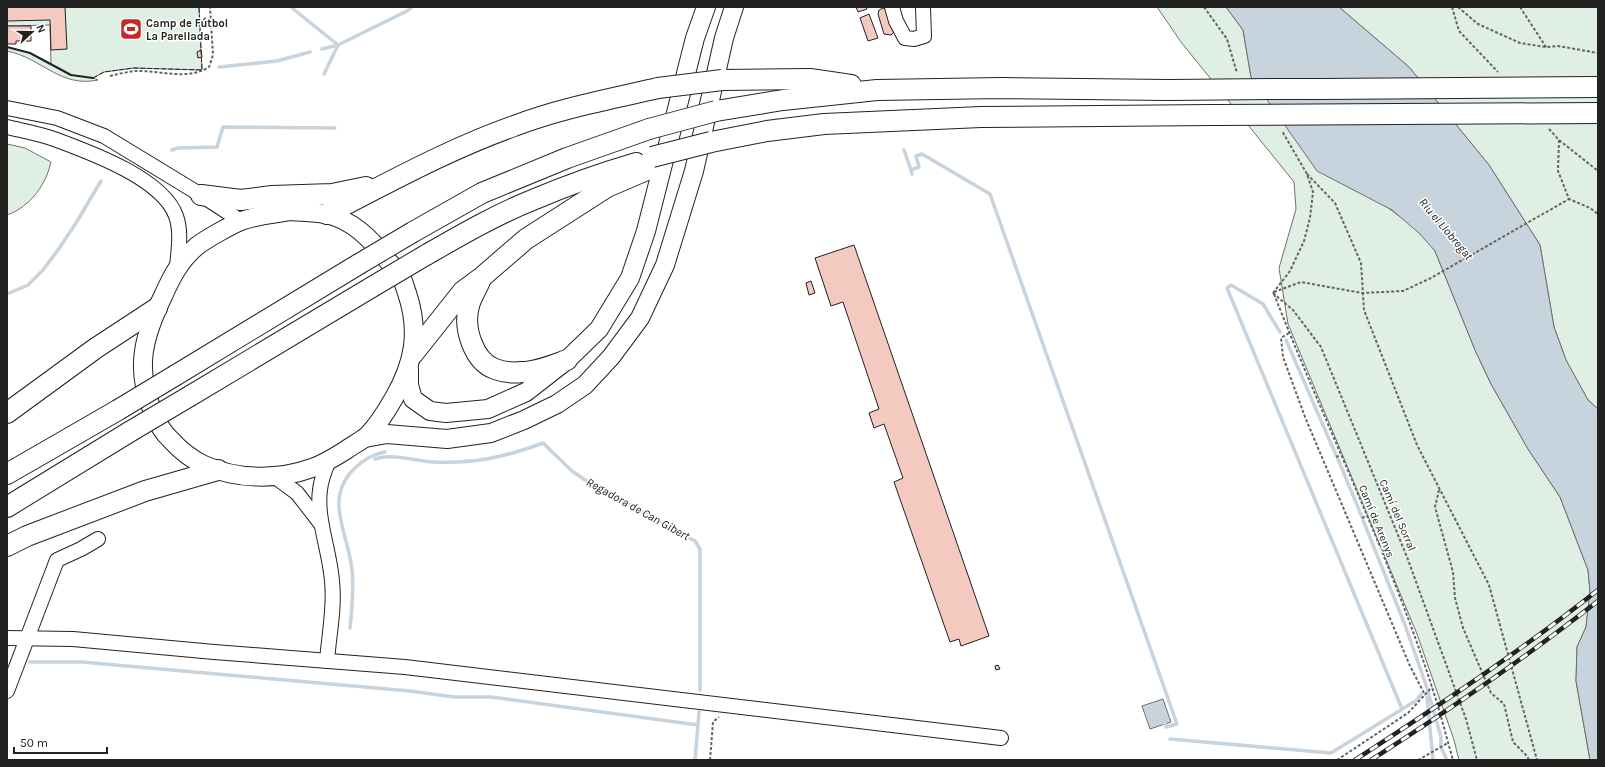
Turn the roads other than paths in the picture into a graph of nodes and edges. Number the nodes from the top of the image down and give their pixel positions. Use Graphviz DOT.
graph roads {
  1 [pos="706,7"];
  2 [pos="734,7"];
  3 [pos="892,7"];
  4 [pos="923,7"];
  5 [pos="1598,87"];
  6 [pos="877,90"];
  7 [pos="7,108"];
  8 [pos="1598,113"];
  9 [pos="7,127"];
  10 [pos="651,163"];
  11 [pos="390,182"];
  12 [pos="201,194"];
  13 [pos="327,214"];
  14 [pos="241,221"];
  15 [pos="176,268"];
  16 [pos="482,277"];
  17 [pos="156,308"];
  18 [pos="567,360"];
  19 [pos="411,361"];
  20 [pos="7,413"];
  21 [pos="365,438"];
  22 [pos="329,460"];
  23 [pos="218,470"];
  24 [pos="7,474"];
  25 [pos="274,476"];
  26 [pos="7,507"];
  27 [pos="322,524"];
  28 [pos="98,539"];
  29 [pos="7,546"];
  30 [pos="7,638"];
  31 [pos="28,639"];
  32 [pos="327,661"];
  33 [pos="7,690"];
  34 [pos="1001,738"];
  1 -- 18 [label="main road"];
  2 -- 21 [label="main road"];
  3 -- 4 [label="street"];
  5 -- 6 [label="highway, bridge"];
  6 -- 11 [label="highway, bridge"];
  6 -- 24 [label="highway, bridge"];
  7 -- 12 [label="street"];
  8 -- 10 [label="highway, bridge"];
  9 -- 15 [label="street"];
  10 -- 16 [label="highway"];
  10 -- 26 [label="highway, bridge"];
  11 -- 12 [label="highway"];
  11 -- 13 [label="highway"];
  12 -- 14 [label="street"];
  13 -- 14 [label="main road"];
  13 -- 19 [label="main road"];
  14 -- 15 [label="main road"];
  15 -- 17 [label="main road"];
  16 -- 18 [label="highway"];
  16 -- 19 [label="highway"];
  17 -- 20 [label="highway"];
  17 -- 23 [label="main road"];
  18 -- 19 [label="main road"];
  19 -- 21 [label="main road"];
  21 -- 22 [label="main road"];
  22 -- 25 [label="main road"];
  22 -- 27 [label="street"];
  23 -- 25 [label="main road"];
  23 -- 29 [label="highway"];
  25 -- 27 [label="street"];
  27 -- 32 [label="street"];
  28 -- 31 [label="street"];
  30 -- 31 [label="street"];
  31 -- 32 [label="street"];
  31 -- 33 [label="street"];
  32 -- 34 [label="street"];
}
